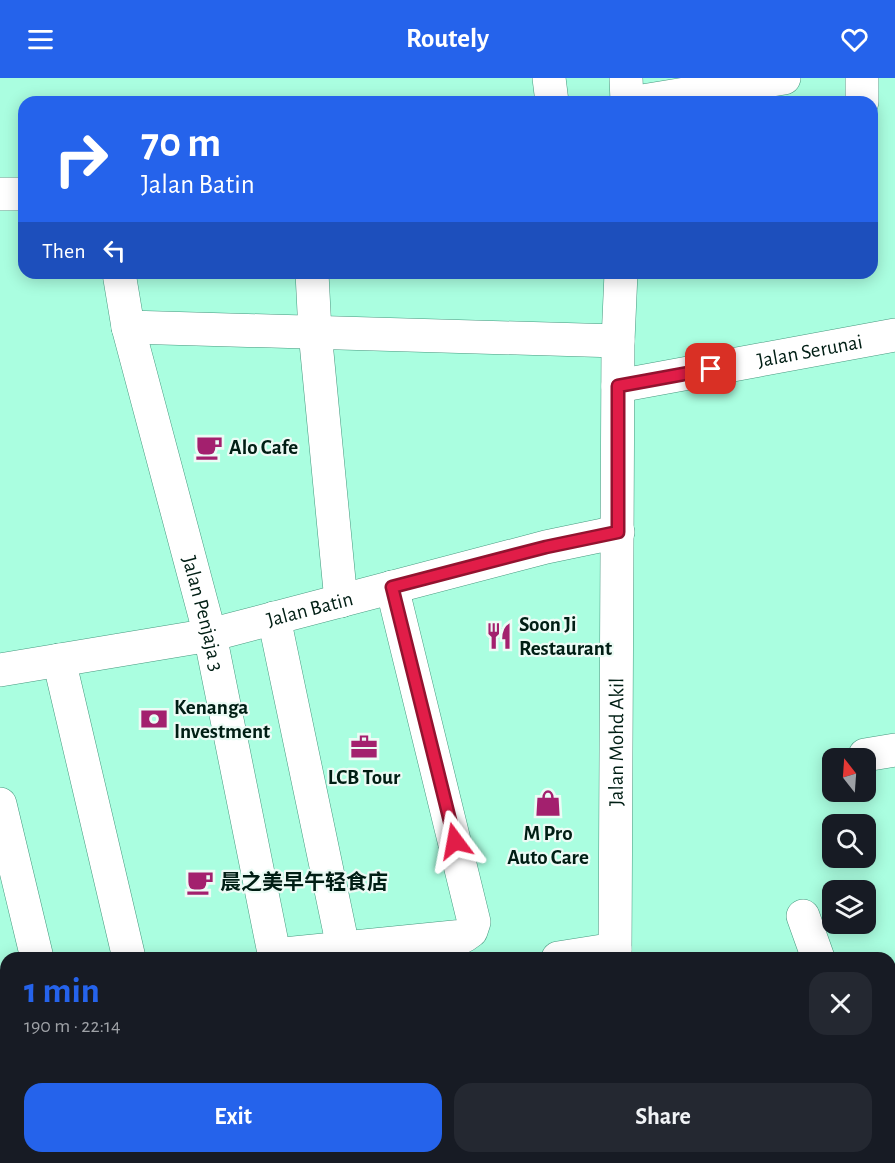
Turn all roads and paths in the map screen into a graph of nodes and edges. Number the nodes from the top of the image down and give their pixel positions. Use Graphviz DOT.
graph roads {
  1 [pos="549,78"];
  2 [pos="626,78"];
  3 [pos="784,78"];
  4 [pos="862,78"];
  5 [pos="551,96"];
  6 [pos="627,96"];
  7 [pos="673,96"];
  8 [pos="862,96"];
  9 [pos="0,194"];
  10 [pos="18,194"];
  11 [pos="120,279"];
  12 [pos="312,279"];
  13 [pos="621,279"];
  14 [pos="128,327"];
  15 [pos="315,332"];
  16 [pos="895,335"];
  17 [pos="618,341"];
  18 [pos="618,386"];
  19 [pos="618,532"];
  20 [pos="392,587"];
  21 [pos="340,601"];
  22 [pos="274,618"];
  23 [pos="210,635"];
  24 [pos="59,660"];
  25 [pos="0,669"];
  26 [pos="0,804"];
  27 [pos="803,916"];
  28 [pos="343,947"];
  29 [pos="438,948"];
  30 [pos="36,952"];
  31 [pos="128,952"];
  32 [pos="273,952"];
  33 [pos="308,952"];
  34 [pos="615,952"];
  35 [pos="816,952"];
  1 -- 5 [label="street"];
  2 -- 6 [label="street"];
  3 -- 7 [label="street"];
  4 -- 8 [label="street"];
  9 -- 10 [label="street"];
  11 -- 14 [label="street, Jalan Penjaja 3"];
  12 -- 15 [label="street"];
  13 -- 17 [label="street, Jalan Mohd Akil"];
  14 -- 15 [label="street"];
  14 -- 23 [label="street, Jalan Penjaja 3"];
  15 -- 17 [label="street"];
  15 -- 21 [label="street"];
  16 -- 18 [label="street, Jalan Serunai"];
  17 -- 18 [label="street, Jalan Mohd Akil"];
  18 -- 19 [label="street, Jalan Mohd Akil"];
  19 -- 20 [label="street, Jalan Batin"];
  19 -- 34 [label="street, Jalan Mohd Akil"];
  20 -- 21 [label="street, Jalan Batin"];
  20 -- 29 [label="street"];
  21 -- 22 [label="street, Jalan Batin"];
  22 -- 23 [label="street, Jalan Batin"];
  22 -- 28 [label="street"];
  23 -- 24 [label="street, Jalan Batin"];
  23 -- 32 [label="street, Jalan Penjaja 3"];
  24 -- 25 [label="street, Jalan Batin"];
  24 -- 31 [label="street"];
  26 -- 30 [label="street"];
  27 -- 35 [label="street"];
  28 -- 29 [label="street"];
  28 -- 33 [label="street"];
}
